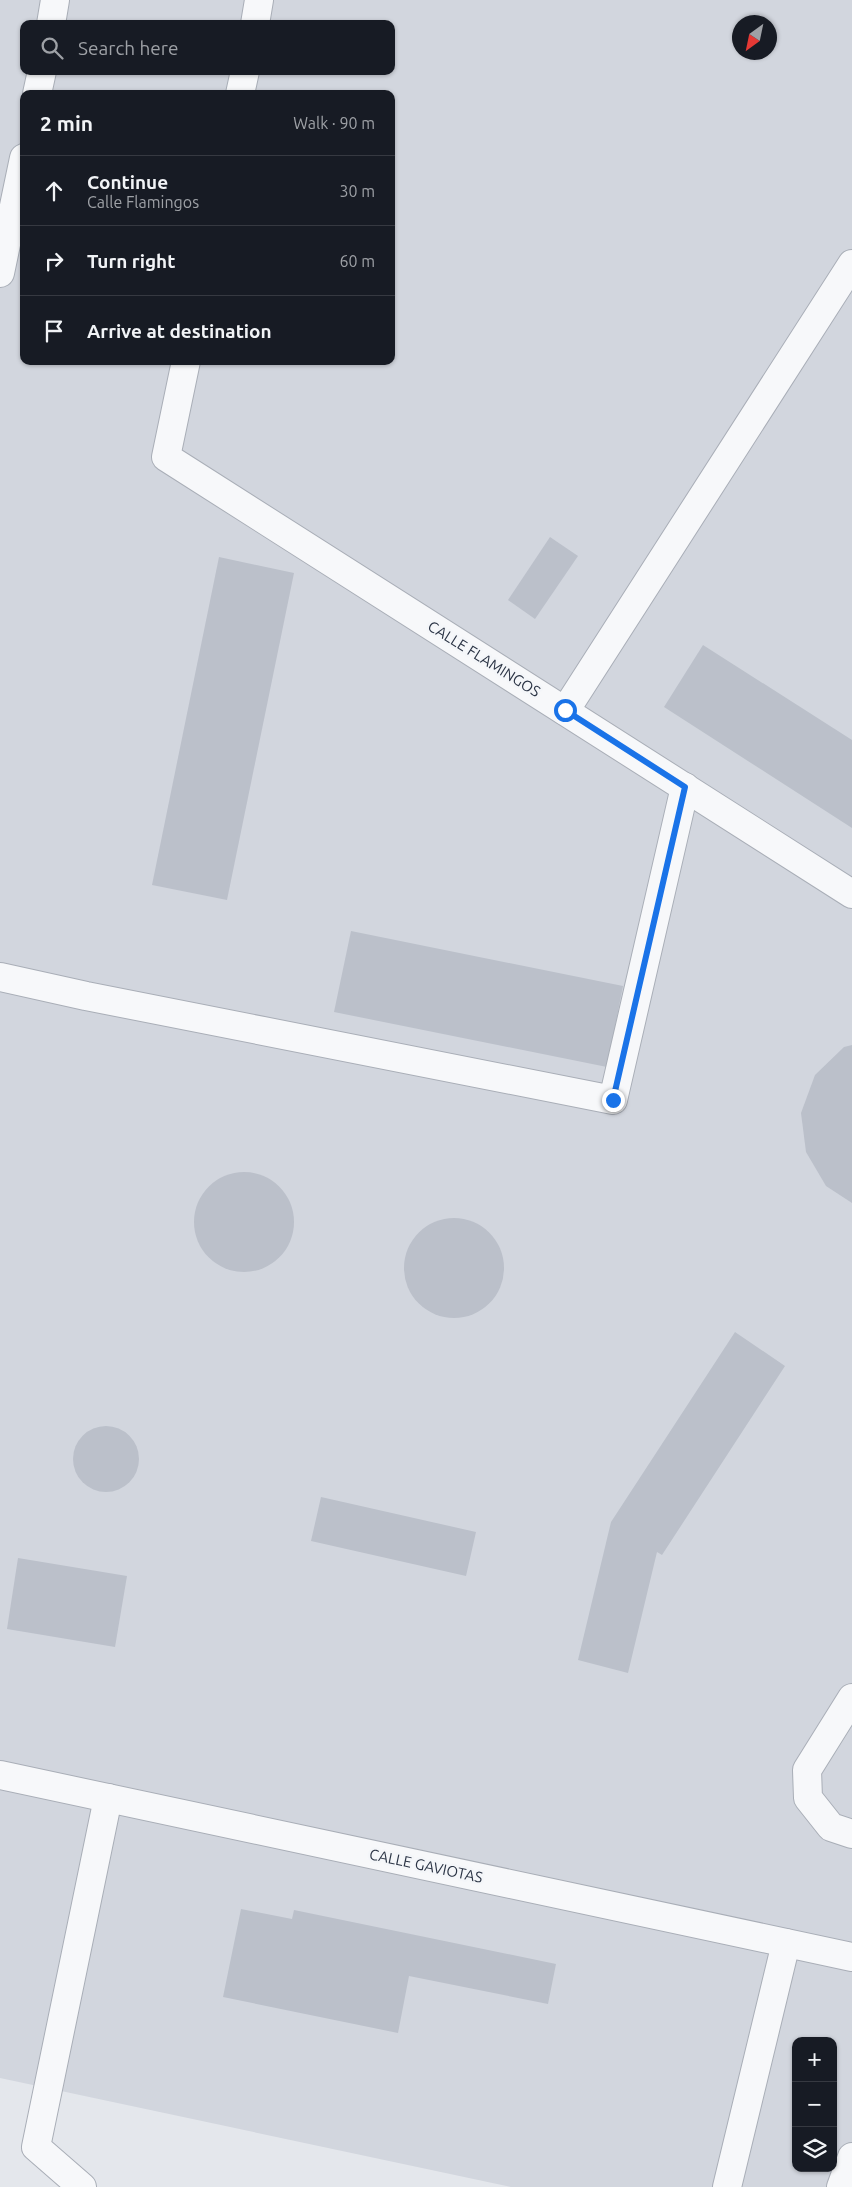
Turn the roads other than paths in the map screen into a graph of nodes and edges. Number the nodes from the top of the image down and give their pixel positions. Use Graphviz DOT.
graph roads {
  1 [pos="56,0"];
  2 [pos="259,0"];
  3 [pos="52,20"];
  4 [pos="255,20"];
  5 [pos="41,75"];
  6 [pos="244,75"];
  7 [pos="38,90"];
  8 [pos="241,90"];
  9 [pos="20,177"];
  10 [pos="852,264"];
  11 [pos="0,273"];
  12 [pos="185,365"];
  13 [pos="565,710"];
  14 [pos="685,787"];
  15 [pos="852,894"];
  16 [pos="0,976"];
  17 [pos="852,1698"];
  18 [pos="0,1775"];
  19 [pos="108,1798"];
  20 [pos="852,1834"];
  21 [pos="786,1943"];
  22 [pos="852,1957"];
  23 [pos="852,2157"];
  24 [pos="82,2187"];
  25 [pos="727,2187"];
  26 [pos="841,2187"];
  1 -- 3 [label="street"];
  2 -- 4 [label="street"];
  5 -- 7 [label="street"];
  6 -- 8 [label="street"];
  9 -- 11 [label="street"];
  10 -- 13 [label="street"];
  12 -- 13 [label="street, CALLE FLAMINGOS"];
  13 -- 14 [label="street, CALLE FLAMINGOS"];
  14 -- 15 [label="street, CALLE FLAMINGOS"];
  14 -- 16 [label="street"];
  17 -- 20 [label="street"];
  18 -- 19 [label="street, CALLE GAVIOTAS"];
  19 -- 21 [label="street, CALLE GAVIOTAS"];
  19 -- 24 [label="street"];
  21 -- 22 [label="street, CALLE GAVIOTAS"];
  21 -- 25 [label="street"];
  23 -- 26 [label="street"];
}
